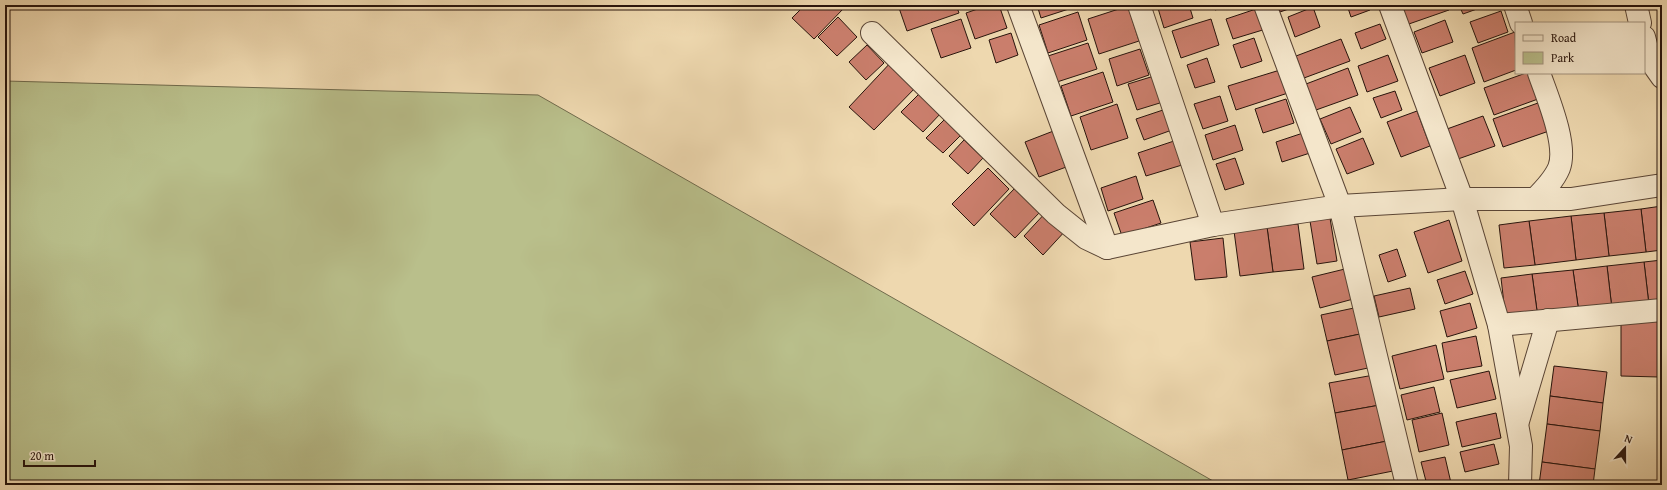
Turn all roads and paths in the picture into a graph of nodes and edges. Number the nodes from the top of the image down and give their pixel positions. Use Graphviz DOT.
graph roads {
  1 [pos="1018,5"];
  2 [pos="1139,5"];
  3 [pos="1265,5"];
  4 [pos="1390,5"];
  5 [pos="1514,5"];
  6 [pos="1636,5"];
  7 [pos="1521,22"];
  8 [pos="1640,22"];
  9 [pos="872,34"];
  10 [pos="1645,41"];
  11 [pos="1539,74"];
  12 [pos="1662,77"];
  13 [pos="1662,184"];
  14 [pos="1462,199"];
  15 [pos="1535,199"];
  16 [pos="1340,206"];
  17 [pos="1213,224"];
  18 [pos="1107,248"];
  19 [pos="1662,310"];
  20 [pos="1548,320"];
  21 [pos="1500,325"];
  22 [pos="1517,424"];
  23 [pos="1407,485"];
  24 [pos="1520,485"];
  1 -- 18 [label="street"];
  2 -- 17 [label="street"];
  3 -- 16 [label="street"];
  4 -- 14 [label="street"];
  5 -- 7 [label="street"];
  6 -- 8 [label="street"];
  9 -- 18 [label="street"];
  10 -- 12 [label="street"];
  11 -- 15 [label="street"];
  13 -- 15 [label="street"];
  14 -- 15 [label="street"];
  14 -- 16 [label="street"];
  14 -- 21 [label="street"];
  16 -- 17 [label="street"];
  16 -- 23 [label="street"];
  17 -- 18 [label="street"];
  19 -- 20 [label="street"];
  20 -- 21 [label="street"];
  20 -- 22 [label="street"];
  21 -- 22 [label="street"];
  22 -- 24 [label="street"];
}
